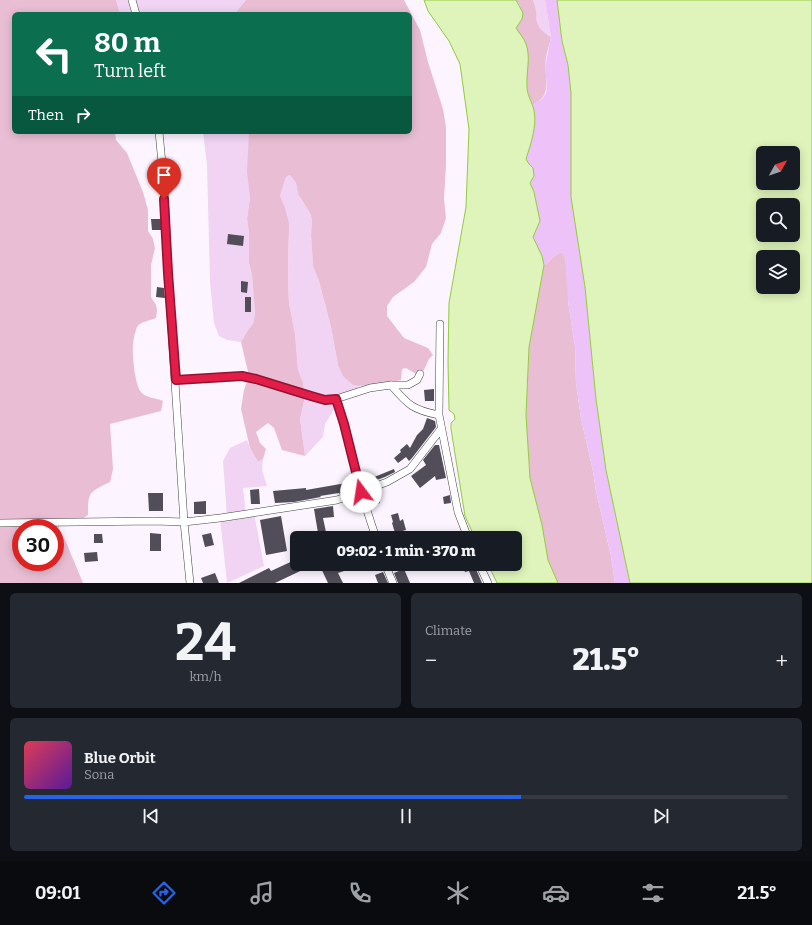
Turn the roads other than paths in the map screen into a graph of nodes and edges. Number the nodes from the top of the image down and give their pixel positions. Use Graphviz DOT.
graph roads {
  1 [pos="132,0"];
  2 [pos="135,12"];
  3 [pos="158,134"];
  4 [pos="440,324"];
  5 [pos="420,374"];
  6 [pos="176,380"];
  7 [pos="391,385"];
  8 [pos="336,399"];
  9 [pos="439,415"];
  10 [pos="441,429"];
  11 [pos="361,492"];
  12 [pos="184,522"];
  13 [pos="0,523"];
  14 [pos="374,531"];
  15 [pos="465,531"];
  16 [pos="388,571"];
  17 [pos="482,571"];
  18 [pos="190,583"];
  19 [pos="393,583"];
  20 [pos="488,583"];
  1 -- 2 [label="street"];
  3 -- 6 [label="street"];
  4 -- 9 [label="street"];
  5 -- 7 [label="street"];
  6 -- 8 [label="street"];
  6 -- 12 [label="street"];
  7 -- 8 [label="street"];
  7 -- 9 [label="street"];
  8 -- 11 [label="street"];
  9 -- 10 [label="street"];
  10 -- 11 [label="street"];
  10 -- 15 [label="street"];
  11 -- 12 [label="street"];
  11 -- 14 [label="street"];
  12 -- 13 [label="street"];
  12 -- 18 [label="street"];
  16 -- 19 [label="street"];
  17 -- 20 [label="street"];
}
